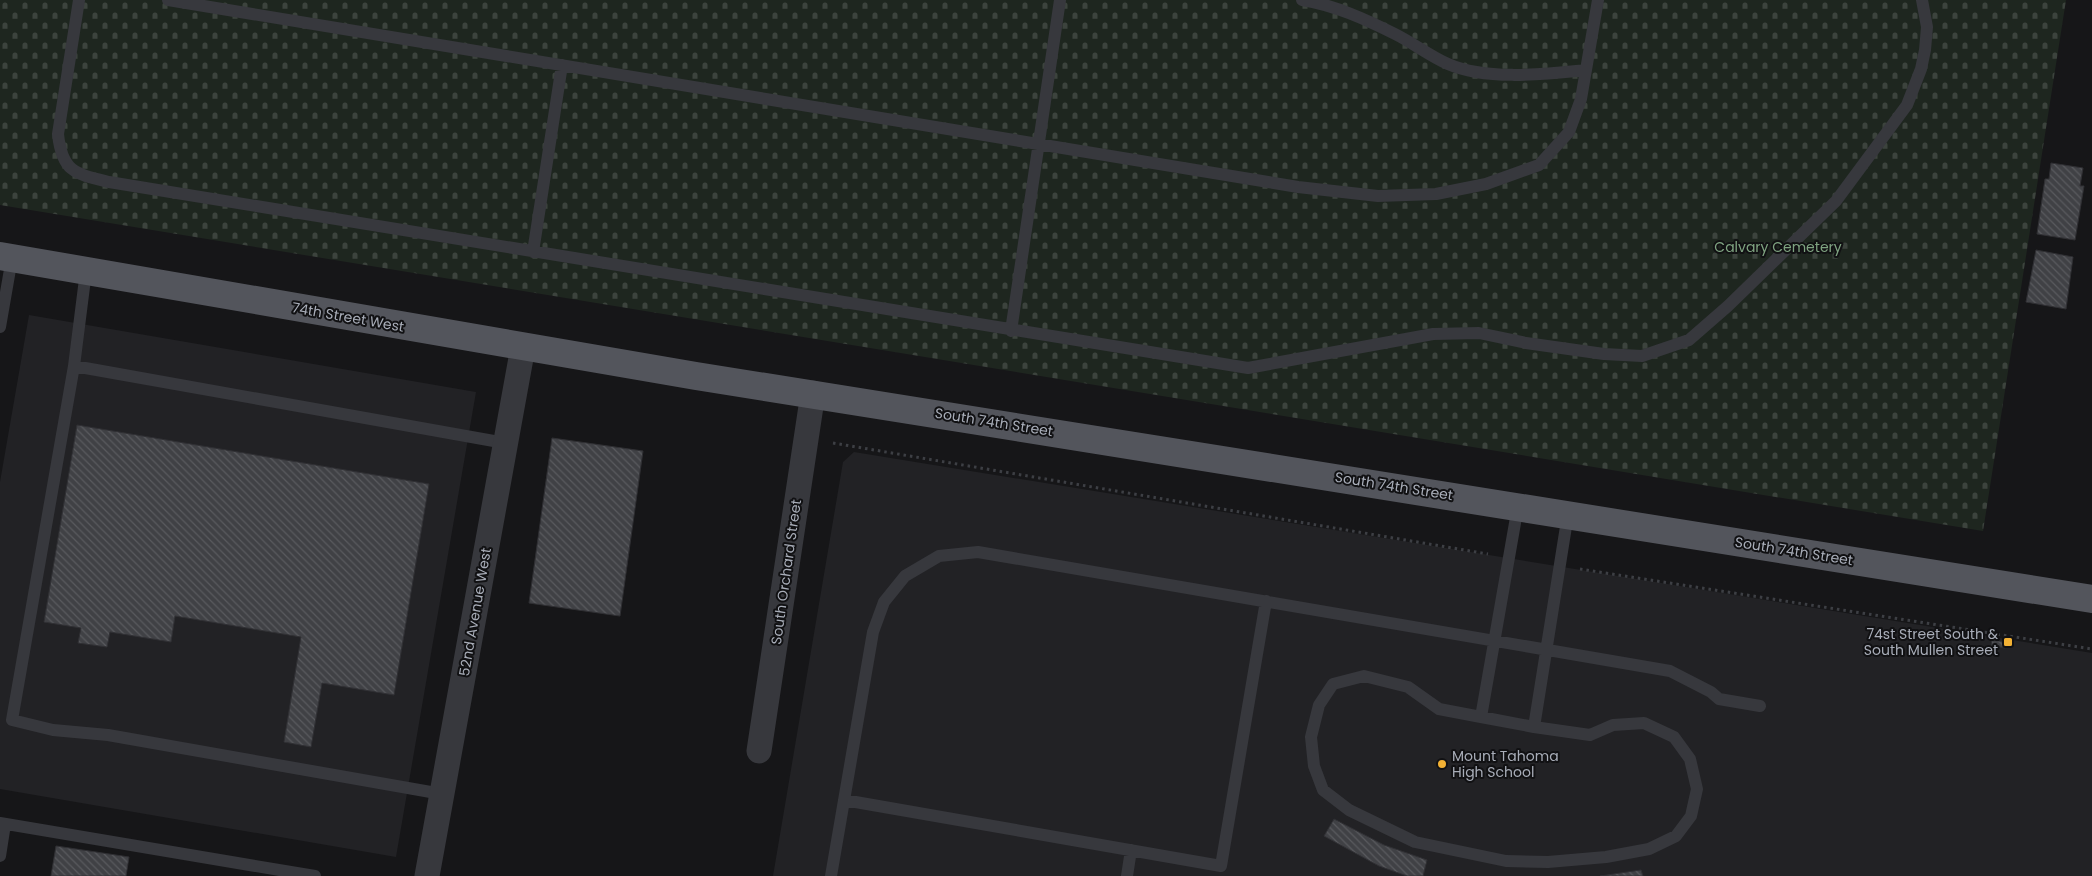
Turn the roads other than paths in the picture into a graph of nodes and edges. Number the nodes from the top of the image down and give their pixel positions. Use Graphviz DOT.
graph roads {
  1 [pos="79,0"];
  2 [pos="168,0"];
  3 [pos="1060,0"];
  4 [pos="1302,0"];
  5 [pos="1598,0"];
  6 [pos="1922,0"];
  7 [pos="562,65"];
  8 [pos="1586,70"];
  9 [pos="1040,144"];
  10 [pos="533,252"];
  11 [pos="6,257"];
  12 [pos="86,271"];
  13 [pos="0,327"];
  14 [pos="1011,331"];
  15 [pos="523,347"];
  16 [pos="74,366"];
  17 [pos="696,376"];
  18 [pos="813,393"];
  19 [pos="505,443"];
  20 [pos="1518,506"];
  21 [pos="1568,514"];
  22 [pos="2092,599"];
  23 [pos="1266,601"];
  24 [pos="1495,640"];
  25 [pos="1546,649"];
  26 [pos="1760,706"];
  27 [pos="1481,717"];
  28 [pos="1534,727"];
  29 [pos="759,751"];
  30 [pos="442,794"];
  31 [pos="844,800"];
  32 [pos="2,824"];
  33 [pos="1131,850"];
  34 [pos="0,856"];
  35 [pos="315,876"];
  36 [pos="427,876"];
  37 [pos="831,876"];
  38 [pos="1127,876"];
  1 -- 10 [label="lane"];
  2 -- 7 [label="lane"];
  3 -- 9 [label="lane"];
  4 -- 8 [label="lane"];
  5 -- 8 [label="lane"];
  6 -- 14 [label="lane"];
  7 -- 9 [label="lane"];
  7 -- 10 [label="lane"];
  8 -- 9 [label="lane"];
  9 -- 14 [label="lane"];
  10 -- 14 [label="lane"];
  11 -- 12 [label="main road, 74th Street West"];
  11 -- 13 [label="lane"];
  12 -- 15 [label="main road, 74th Street West"];
  12 -- 16 [label="lane"];
  15 -- 17 [label="main road, 74th Street West"];
  15 -- 19 [label="street, 52nd Avenue West"];
  16 -- 19 [label="lane"];
  16 -- 30 [label="lane"];
  17 -- 18 [label="main road, South 74th Street"];
  18 -- 20 [label="main road, South 74th Street"];
  18 -- 29 [label="street, South Orchard Street"];
  19 -- 30 [label="street, 52nd Avenue West"];
  20 -- 21 [label="main road, South 74th Street"];
  20 -- 24 [label="lane"];
  21 -- 22 [label="main road, South 74th Street"];
  21 -- 25 [label="lane"];
  23 -- 24 [label="lane"];
  23 -- 31 [label="lane"];
  23 -- 33 [label="lane"];
  24 -- 25 [label="lane"];
  24 -- 27 [label="lane"];
  25 -- 26 [label="lane"];
  25 -- 28 [label="lane"];
  27 -- 28 [label="lane"];
  27 -- 28 [label="lane"];
  30 -- 36 [label="street, 52nd Avenue West"];
  31 -- 33 [label="lane"];
  31 -- 37 [label="lane"];
  32 -- 34 [label="lane"];
  32 -- 35 [label="lane"];
  33 -- 38 [label="lane"];
}
